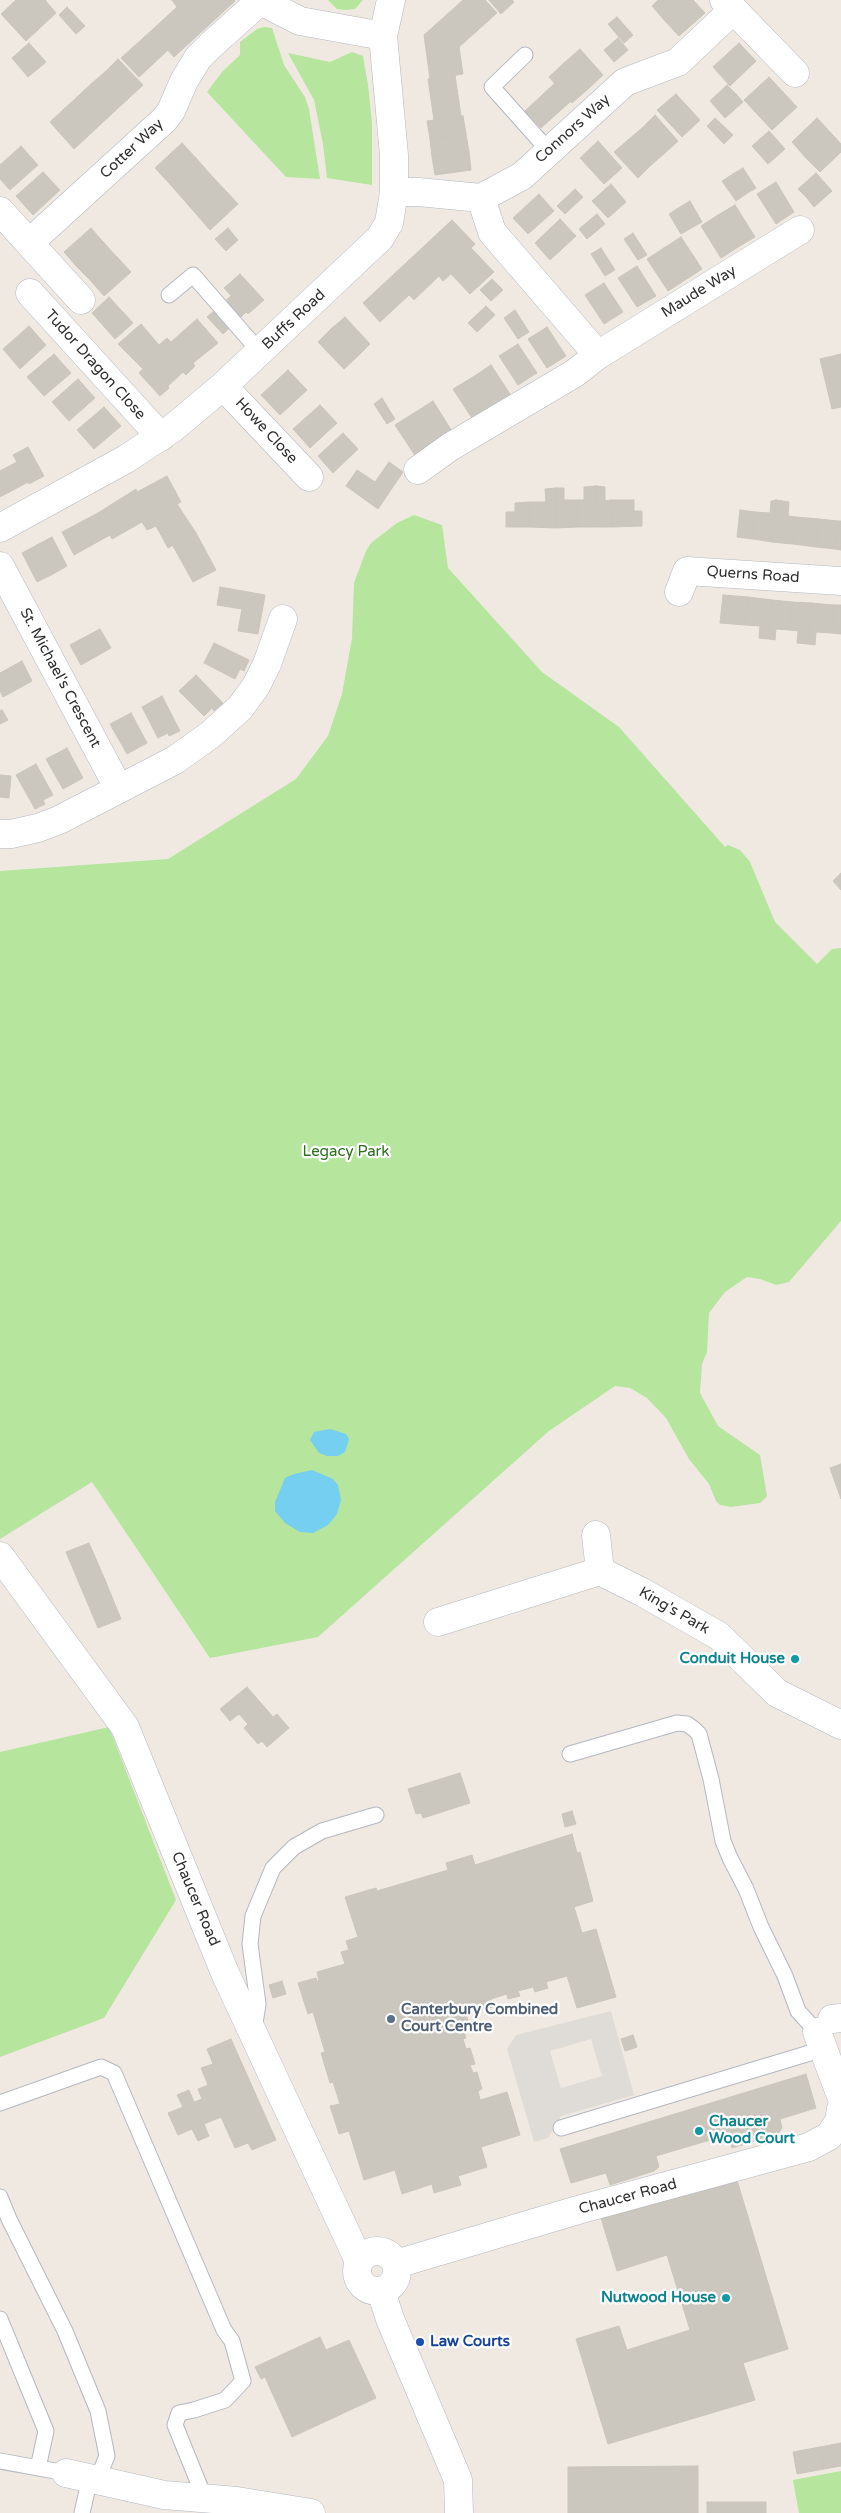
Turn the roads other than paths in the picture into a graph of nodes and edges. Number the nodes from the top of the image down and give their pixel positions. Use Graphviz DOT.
graph roads {
  1 [pos="391,0"];
  2 [pos="260,1"];
  3 [pos="729,5"];
  4 [pos="304,10"];
  5 [pos="383,36"];
  6 [pos="525,55"];
  7 [pos="795,74"];
  8 [pos="549,151"];
  9 [pos="394,192"];
  10 [pos="481,198"];
  11 [pos="0,211"];
  12 [pos="800,230"];
  13 [pos="30,243"];
  14 [pos="30,293"];
  15 [pos="169,295"];
  16 [pos="81,300"];
  17 [pos="260,352"];
  18 [pos="598,354"];
  19 [pos="224,386"];
  20 [pos="161,437"];
  21 [pos="418,470"];
  22 [pos="309,477"];
  23 [pos="0,528"];
  24 [pos="0,566"];
  25 [pos="841,581"];
  26 [pos="679,592"];
  27 [pos="283,619"];
  28 [pos="119,789"];
  29 [pos="0,834"];
  30 [pos="596,1535"];
  31 [pos="0,1556"];
  32 [pos="600,1571"];
  33 [pos="438,1622"];
  34 [pos="841,1725"];
  35 [pos="570,1754"];
  36 [pos="376,1816"];
  37 [pos="828,2029"];
  38 [pos="254,2034"];
  39 [pos="841,2096"];
  40 [pos="0,2103"];
  41 [pos="841,2109"];
  42 [pos="561,2128"];
  43 [pos="0,2197"];
  44 [pos="359,2261"];
  45 [pos="396,2264"];
  46 [pos="381,2291"];
  47 [pos="0,2319"];
  48 [pos="0,2461"];
  49 [pos="38,2468"];
  50 [pos="84,2477"];
  51 [pos="205,2499"];
  52 [pos="82,2513"];
  53 [pos="311,2513"];
  54 [pos="459,2513"];
  1 -- 5 [label="street, Buffs Road"];
  2 -- 4 [label="street"];
  2 -- 13 [label="street, Cotter Way"];
  3 -- 7 [label="street, Connors Way"];
  3 -- 8 [label="street, Connors Way"];
  4 -- 5 [label="street"];
  5 -- 9 [label="street, Buffs Road"];
  6 -- 8 [label="lane"];
  8 -- 10 [label="street, Connors Way"];
  9 -- 10 [label="street"];
  9 -- 17 [label="street, Buffs Road"];
  10 -- 18 [label="street"];
  11 -- 13 [label="street"];
  12 -- 18 [label="street, Maude Way"];
  13 -- 16 [label="street"];
  14 -- 20 [label="street, Tudor Dragon Close"];
  15 -- 17 [label="lane"];
  17 -- 19 [label="street, Buffs Road"];
  18 -- 21 [label="street, Maude Way"];
  19 -- 20 [label="street, Buffs Road"];
  19 -- 22 [label="street, Howe Close"];
  20 -- 23 [label="street, Buffs Road"];
  24 -- 28 [label="street, St. Michael's Crescent"];
  25 -- 26 [label="street, Querns Road"];
  27 -- 28 [label="street"];
  28 -- 29 [label="street"];
  30 -- 32 [label="street"];
  31 -- 38 [label="street, Chaucer Road"];
  32 -- 33 [label="street"];
  32 -- 34 [label="street, King's Park"];
  35 -- 37 [label="lane"];
  36 -- 38 [label="lane"];
  37 -- 39 [label="street"];
  37 -- 42 [label="lane"];
  38 -- 44 [label="street, Chaucer Road"];
  40 -- 51 [label="lane"];
  41 -- 45 [label="street, Chaucer Road"];
  43 -- 50 [label="lane"];
  44 -- 45 [label="street"];
  44 -- 46 [label="street, Chaucer Road"];
  45 -- 46 [label="street"];
  46 -- 54 [label="street"];
  47 -- 49 [label="lane"];
  48 -- 49 [label="lane"];
  49 -- 50 [label="lane"];
  50 -- 51 [label="street"];
  50 -- 52 [label="lane"];
  51 -- 53 [label="street"];
}
